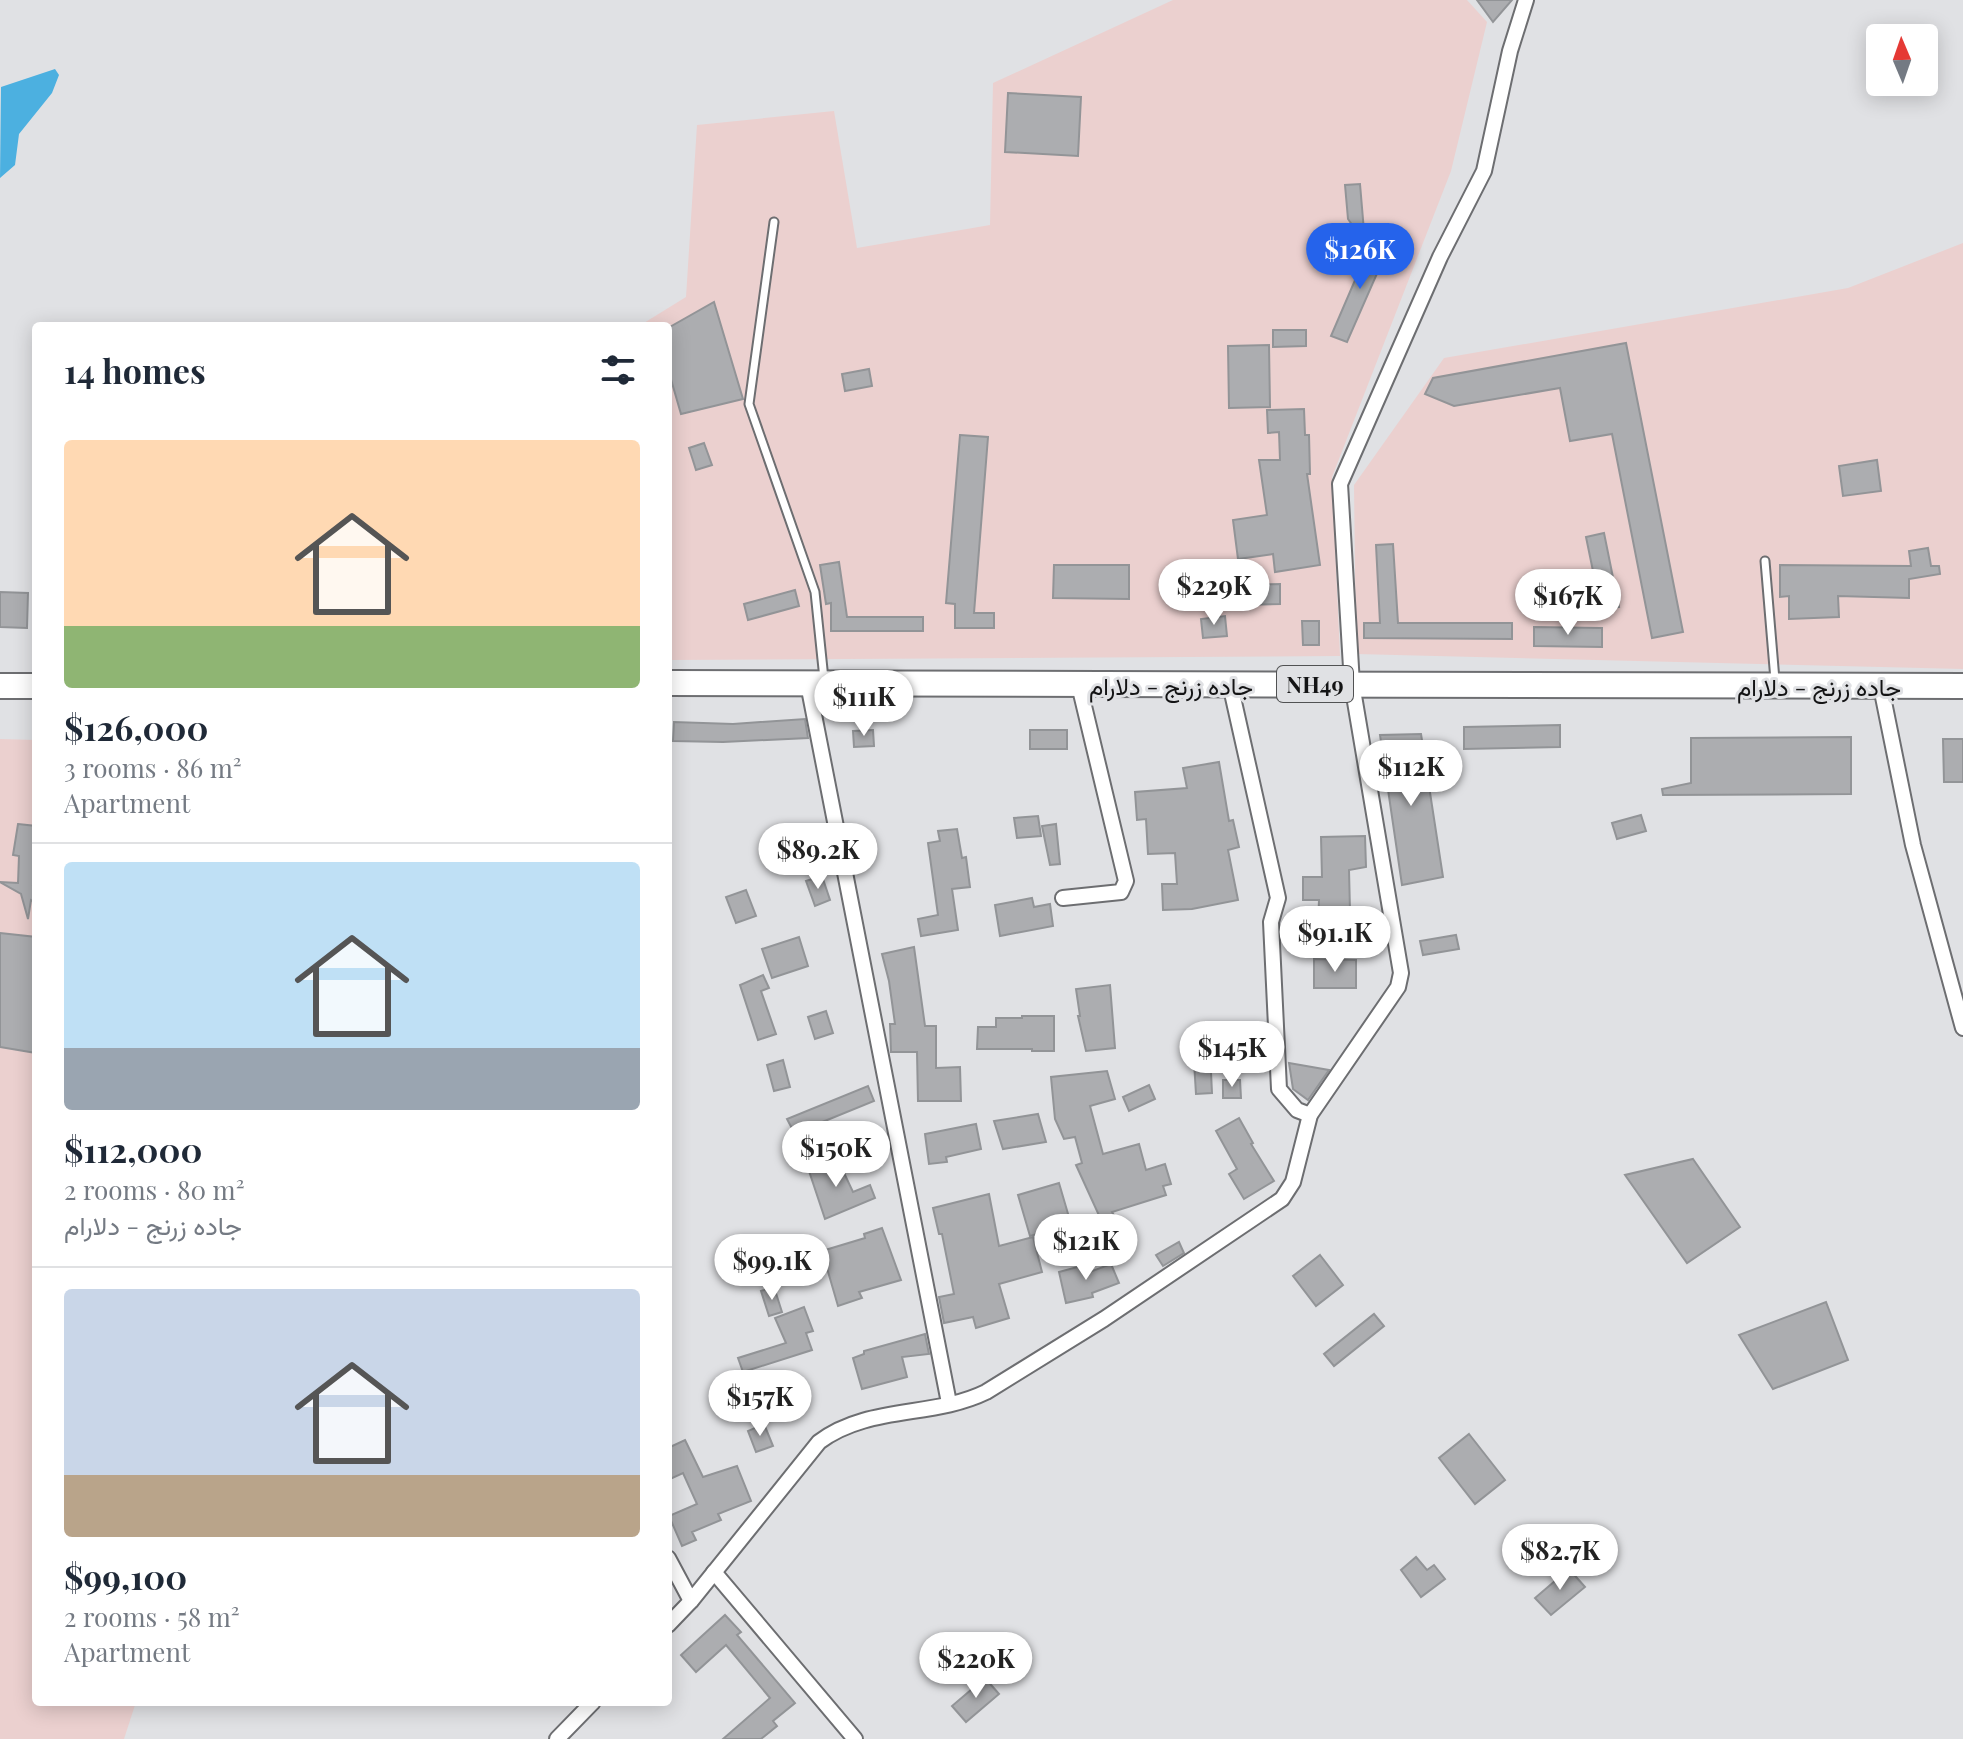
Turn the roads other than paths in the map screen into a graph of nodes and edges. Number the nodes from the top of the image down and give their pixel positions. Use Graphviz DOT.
graph roads {
  1 [pos="1526,0"];
  2 [pos="774,222"];
  3 [pos="1765,561"];
  4 [pos="672,683"];
  5 [pos="816,684"];
  6 [pos="1230,684"];
  7 [pos="1352,684"];
  8 [pos="1079,685"];
  9 [pos="0,686"];
  10 [pos="32,686"];
  11 [pos="1775,686"];
  12 [pos="1963,686"];
  13 [pos="1881,687"];
  14 [pos="1063,898"];
  15 [pos="1963,1028"];
  16 [pos="1310,1115"];
  17 [pos="949,1403"];
  18 [pos="672,1565"];
  19 [pos="714,1572"];
  20 [pos="691,1601"];
  21 [pos="672,1621"];
  22 [pos="589,1706"];
  23 [pos="557,1739"];
  24 [pos="855,1739"];
  1 -- 7 [label="street"];
  2 -- 5 [label="lane"];
  3 -- 11 [label="lane"];
  4 -- 5 [label="highway, جاده زرنج - دلارام / NH49"];
  5 -- 8 [label="highway, جاده زرنج - دلارام / NH49"];
  5 -- 17 [label="street"];
  6 -- 7 [label="highway, جاده زرنج - دلارام / NH49"];
  6 -- 8 [label="highway, جاده زرنج - دلارام / NH49"];
  6 -- 16 [label="street"];
  7 -- 11 [label="highway, جاده زرنج - دلارام / NH49"];
  7 -- 16 [label="street"];
  8 -- 14 [label="street"];
  9 -- 10 [label="highway"];
  11 -- 13 [label="highway, جاده زرنج - دلارام / NH49"];
  12 -- 13 [label="highway, جاده زرنج - دلارام / NH49"];
  13 -- 15 [label="street"];
  16 -- 17 [label="street"];
  17 -- 19 [label="street"];
  18 -- 20 [label="street"];
  19 -- 20 [label="street"];
  19 -- 24 [label="street"];
  20 -- 21 [label="street"];
  22 -- 23 [label="street"];
}
